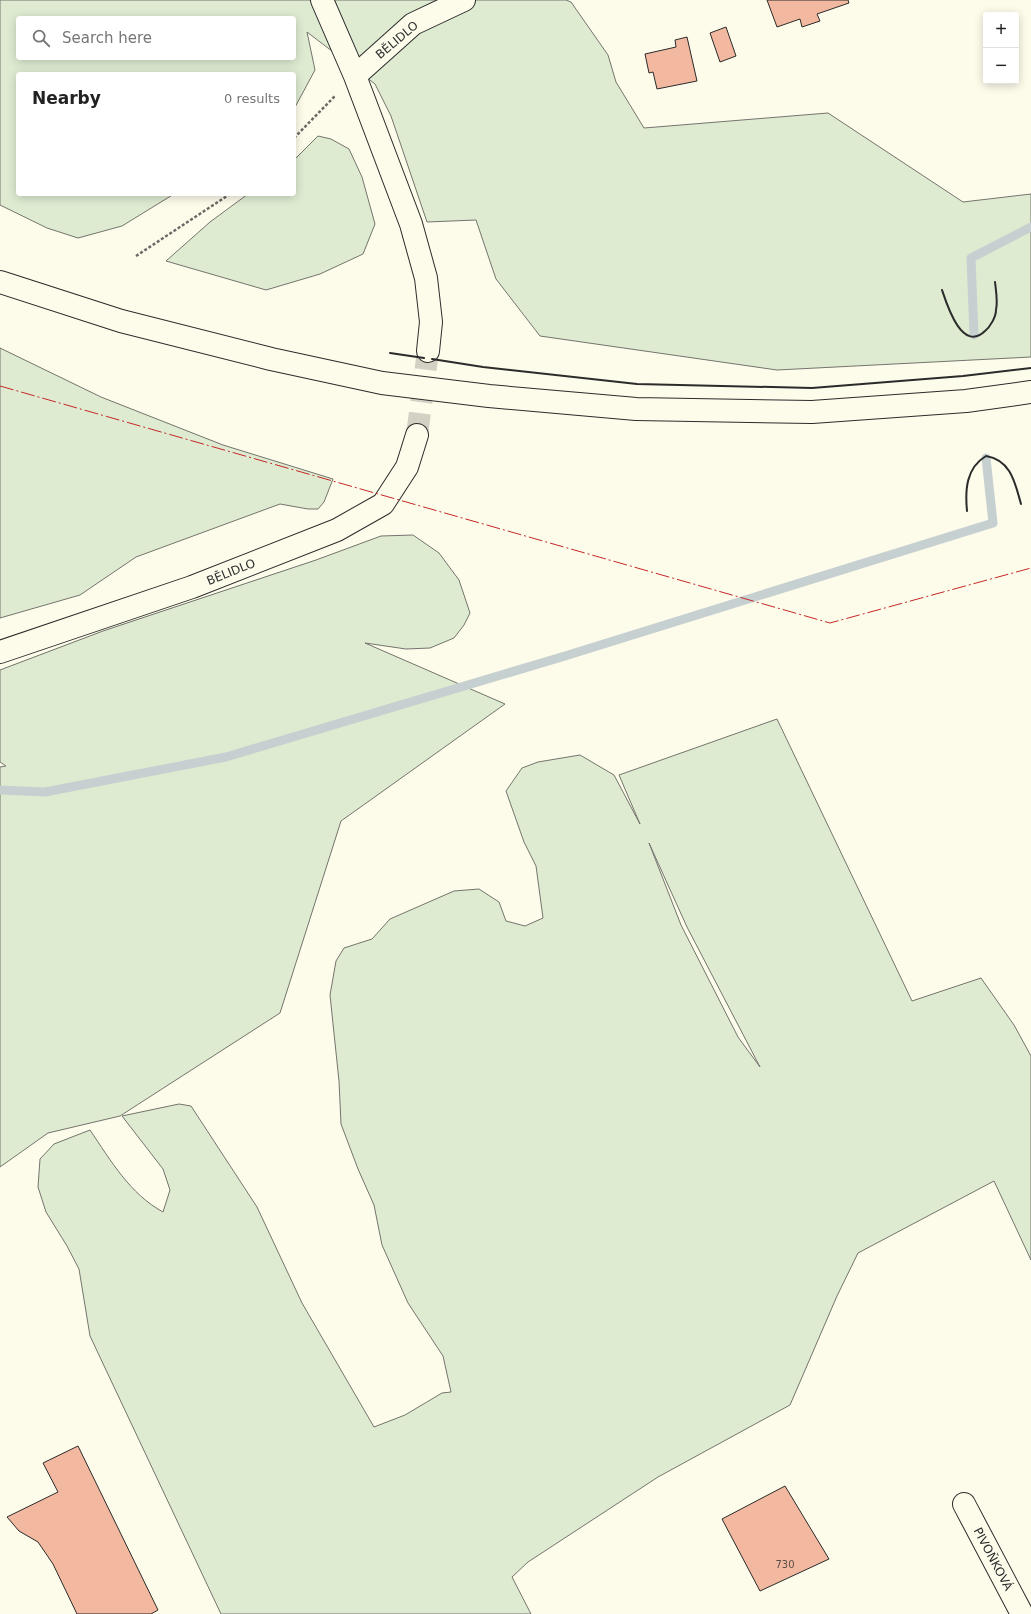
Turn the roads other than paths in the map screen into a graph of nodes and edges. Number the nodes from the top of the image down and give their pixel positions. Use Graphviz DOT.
graph roads {
  1 [pos="322,0"];
  2 [pos="464,0"];
  3 [pos="355,76"];
  4 [pos="0,282"];
  5 [pos="428,351"];
  6 [pos="1031,392"];
  7 [pos="417,434"];
  8 [pos="0,652"];
  9 [pos="964,1504"];
  10 [pos="1022,1614"];
  1 -- 3 [label="street"];
  2 -- 3 [label="street, BĚLIDLO"];
  3 -- 5 [label="street"];
  4 -- 6 [label="street"];
  7 -- 8 [label="street, BĚLIDLO"];
  9 -- 10 [label="street, PIVOŇKOVÁ"];
}
